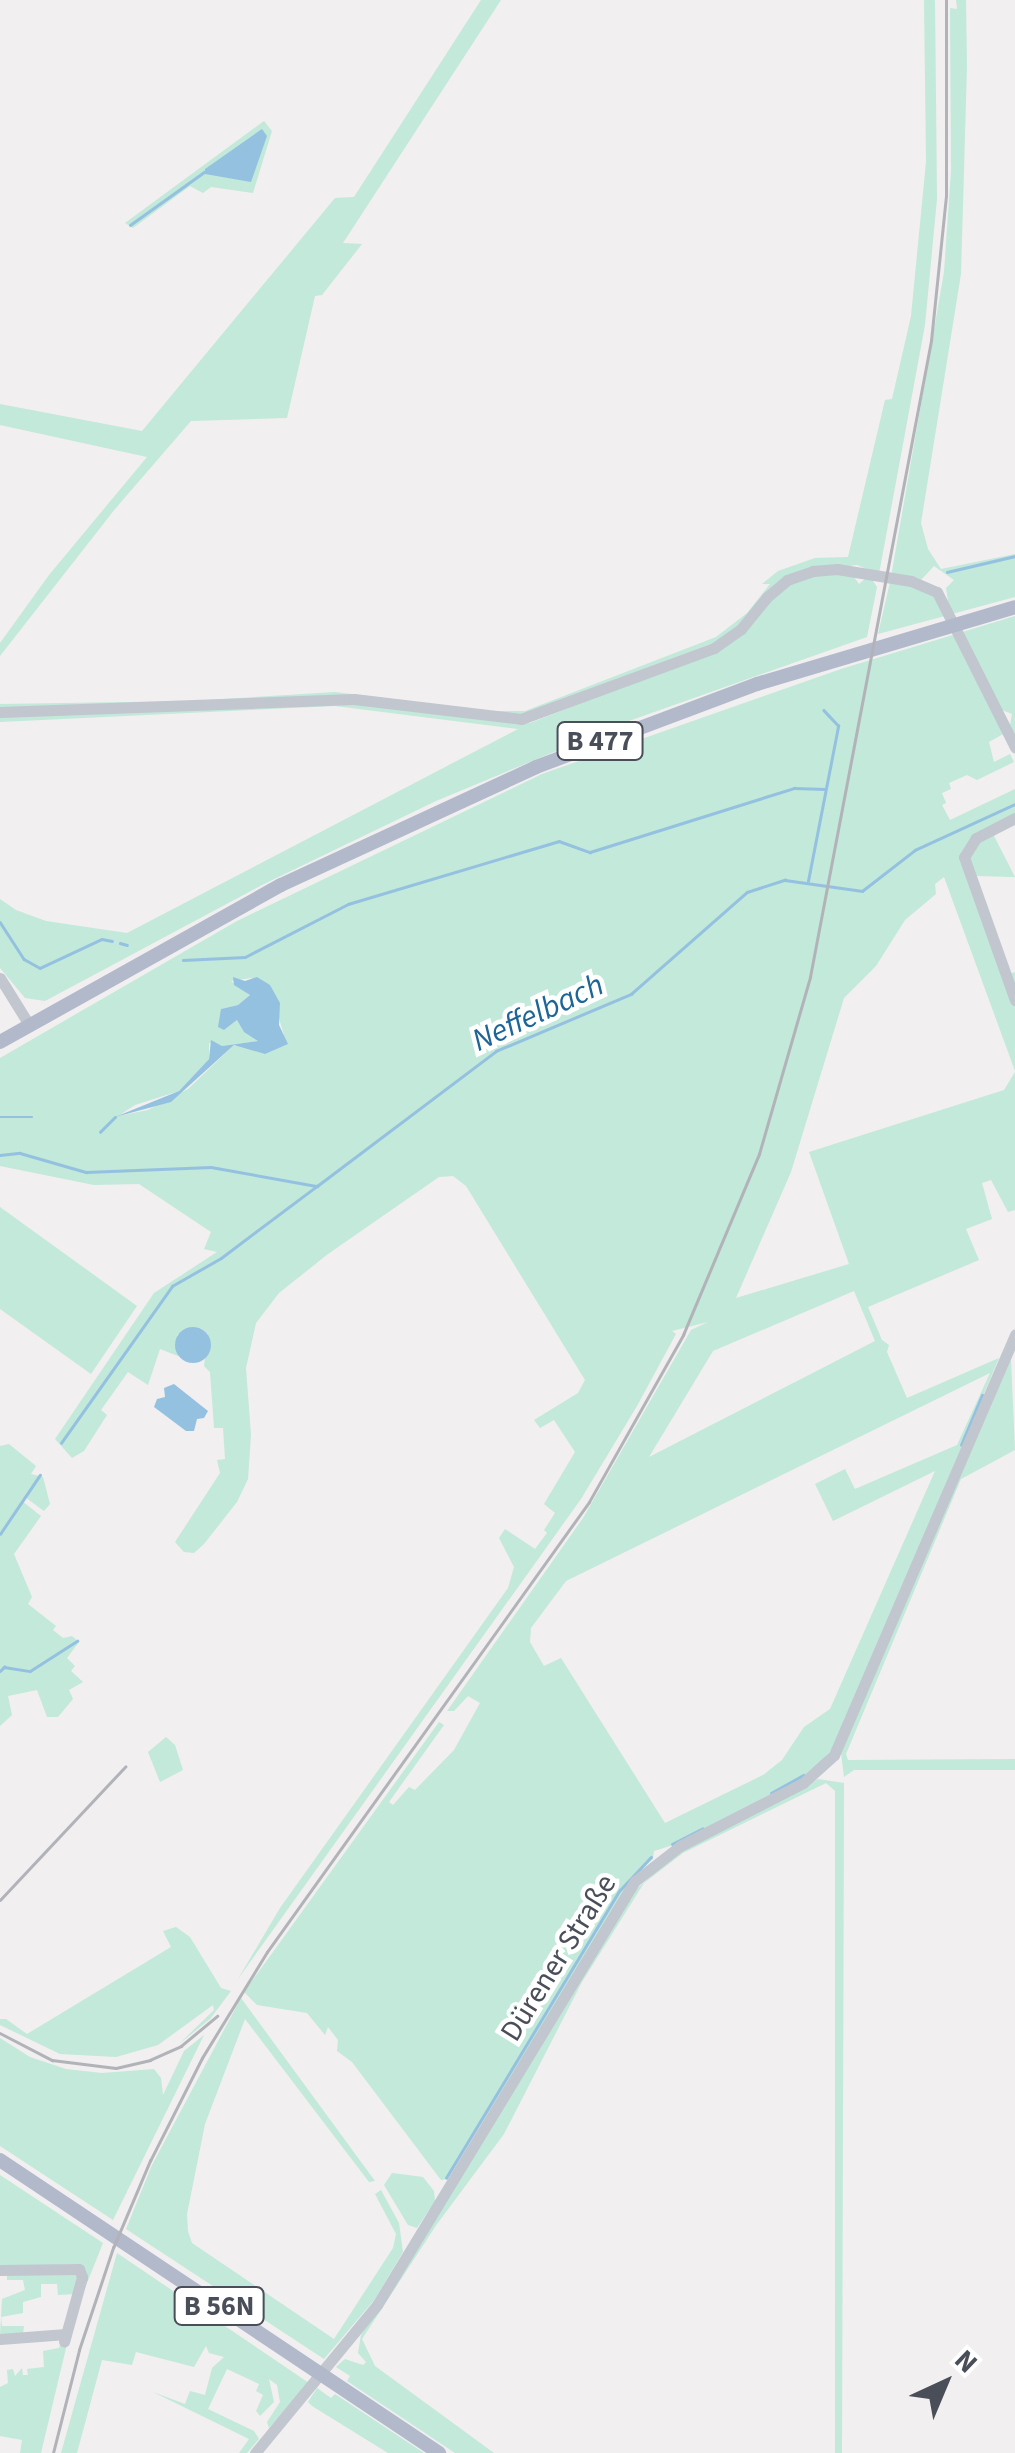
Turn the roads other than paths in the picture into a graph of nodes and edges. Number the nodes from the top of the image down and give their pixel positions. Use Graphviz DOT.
graph roads {
  1 [pos="1015,607"];
  2 [pos="0,712"];
  3 [pos="1008,718"];
  4 [pos="1015,747"];
  5 [pos="1015,818"];
  6 [pos="0,978"];
  7 [pos="1015,1000"];
  8 [pos="28,1023"];
  9 [pos="0,1042"];
  10 [pos="1015,1334"];
  11 [pos="0,2160"];
  12 [pos="0,2270"];
  13 [pos="0,2339"];
  14 [pos="255,2453"];
  15 [pos="440,2453"];
  1 -- 8 [label="main road, B 477"];
  2 -- 3 [label="street"];
  3 -- 4 [label="street"];
  5 -- 7 [label="street"];
  6 -- 8 [label="street"];
  8 -- 9 [label="main road, B 477"];
  10 -- 14 [label="street, Dürener Straße"];
  11 -- 15 [label="main road, B 56N"];
  12 -- 13 [label="street"];
}
